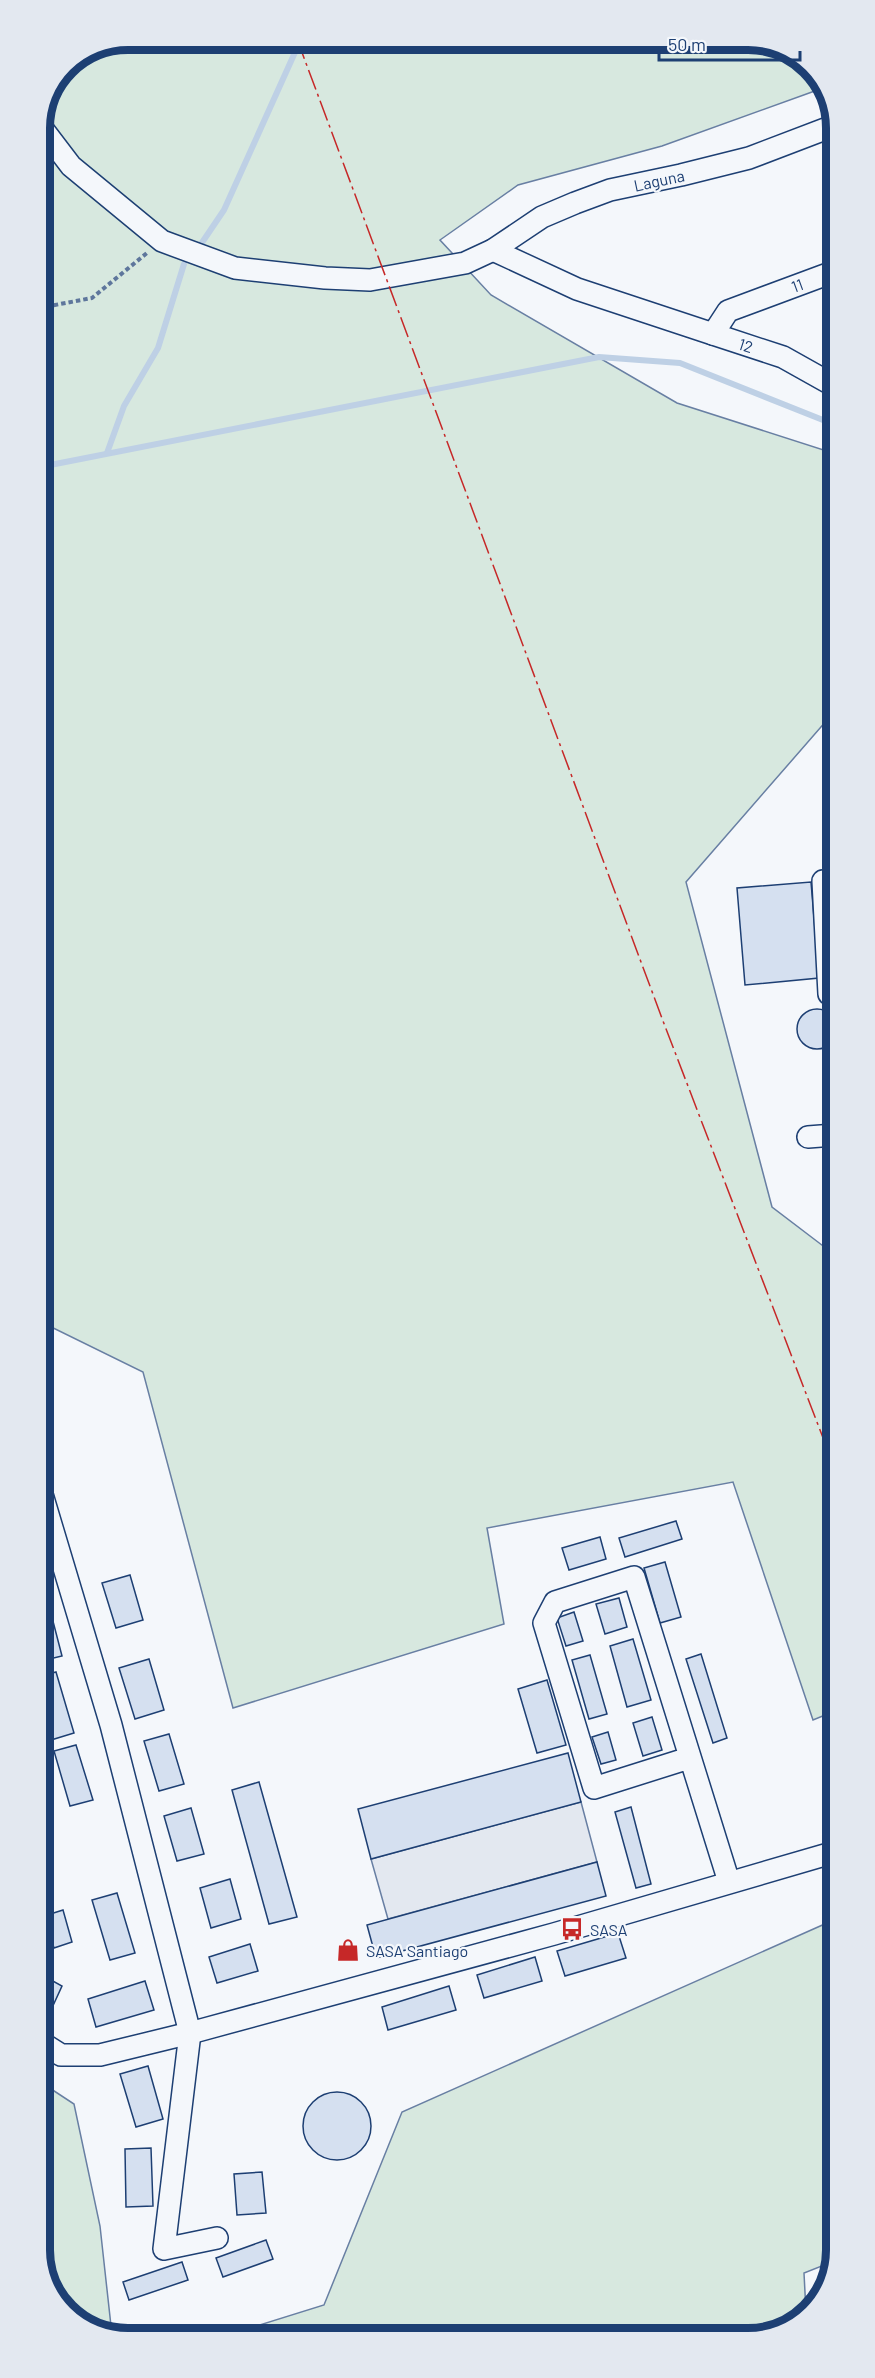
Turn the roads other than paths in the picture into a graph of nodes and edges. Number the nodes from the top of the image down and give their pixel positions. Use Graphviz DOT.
graph roads {
  1 [pos="826,129"];
  2 [pos="50,138"];
  3 [pos="493,250"];
  4 [pos="826,275"];
  5 [pos="761,298"];
  6 [pos="713,334"];
  7 [pos="826,381"];
  8 [pos="826,881"];
  9 [pos="826,926"];
  10 [pos="826,1136"];
  11 [pos="808,1137"];
  12 [pos="50,1521"];
  13 [pos="689,1758"];
  14 [pos="826,1855"];
  15 [pos="729,1882"];
  16 [pos="190,2033"];
  17 [pos="50,2048"];
  18 [pos="217,2238"];
  1 -- 3 [label="street, Laguna"];
  2 -- 3 [label="street, Laguna"];
  3 -- 6 [label="street"];
  4 -- 5 [label="street, 11"];
  5 -- 6 [label="street, 12"];
  6 -- 7 [label="street, 12"];
  8 -- 9 [label="street"];
  10 -- 11 [label="street"];
  12 -- 16 [label="street"];
  13 -- 13 [label="street"];
  13 -- 15 [label="street"];
  14 -- 15 [label="street"];
  15 -- 16 [label="street"];
  16 -- 17 [label="street"];
  16 -- 18 [label="street"];
}
